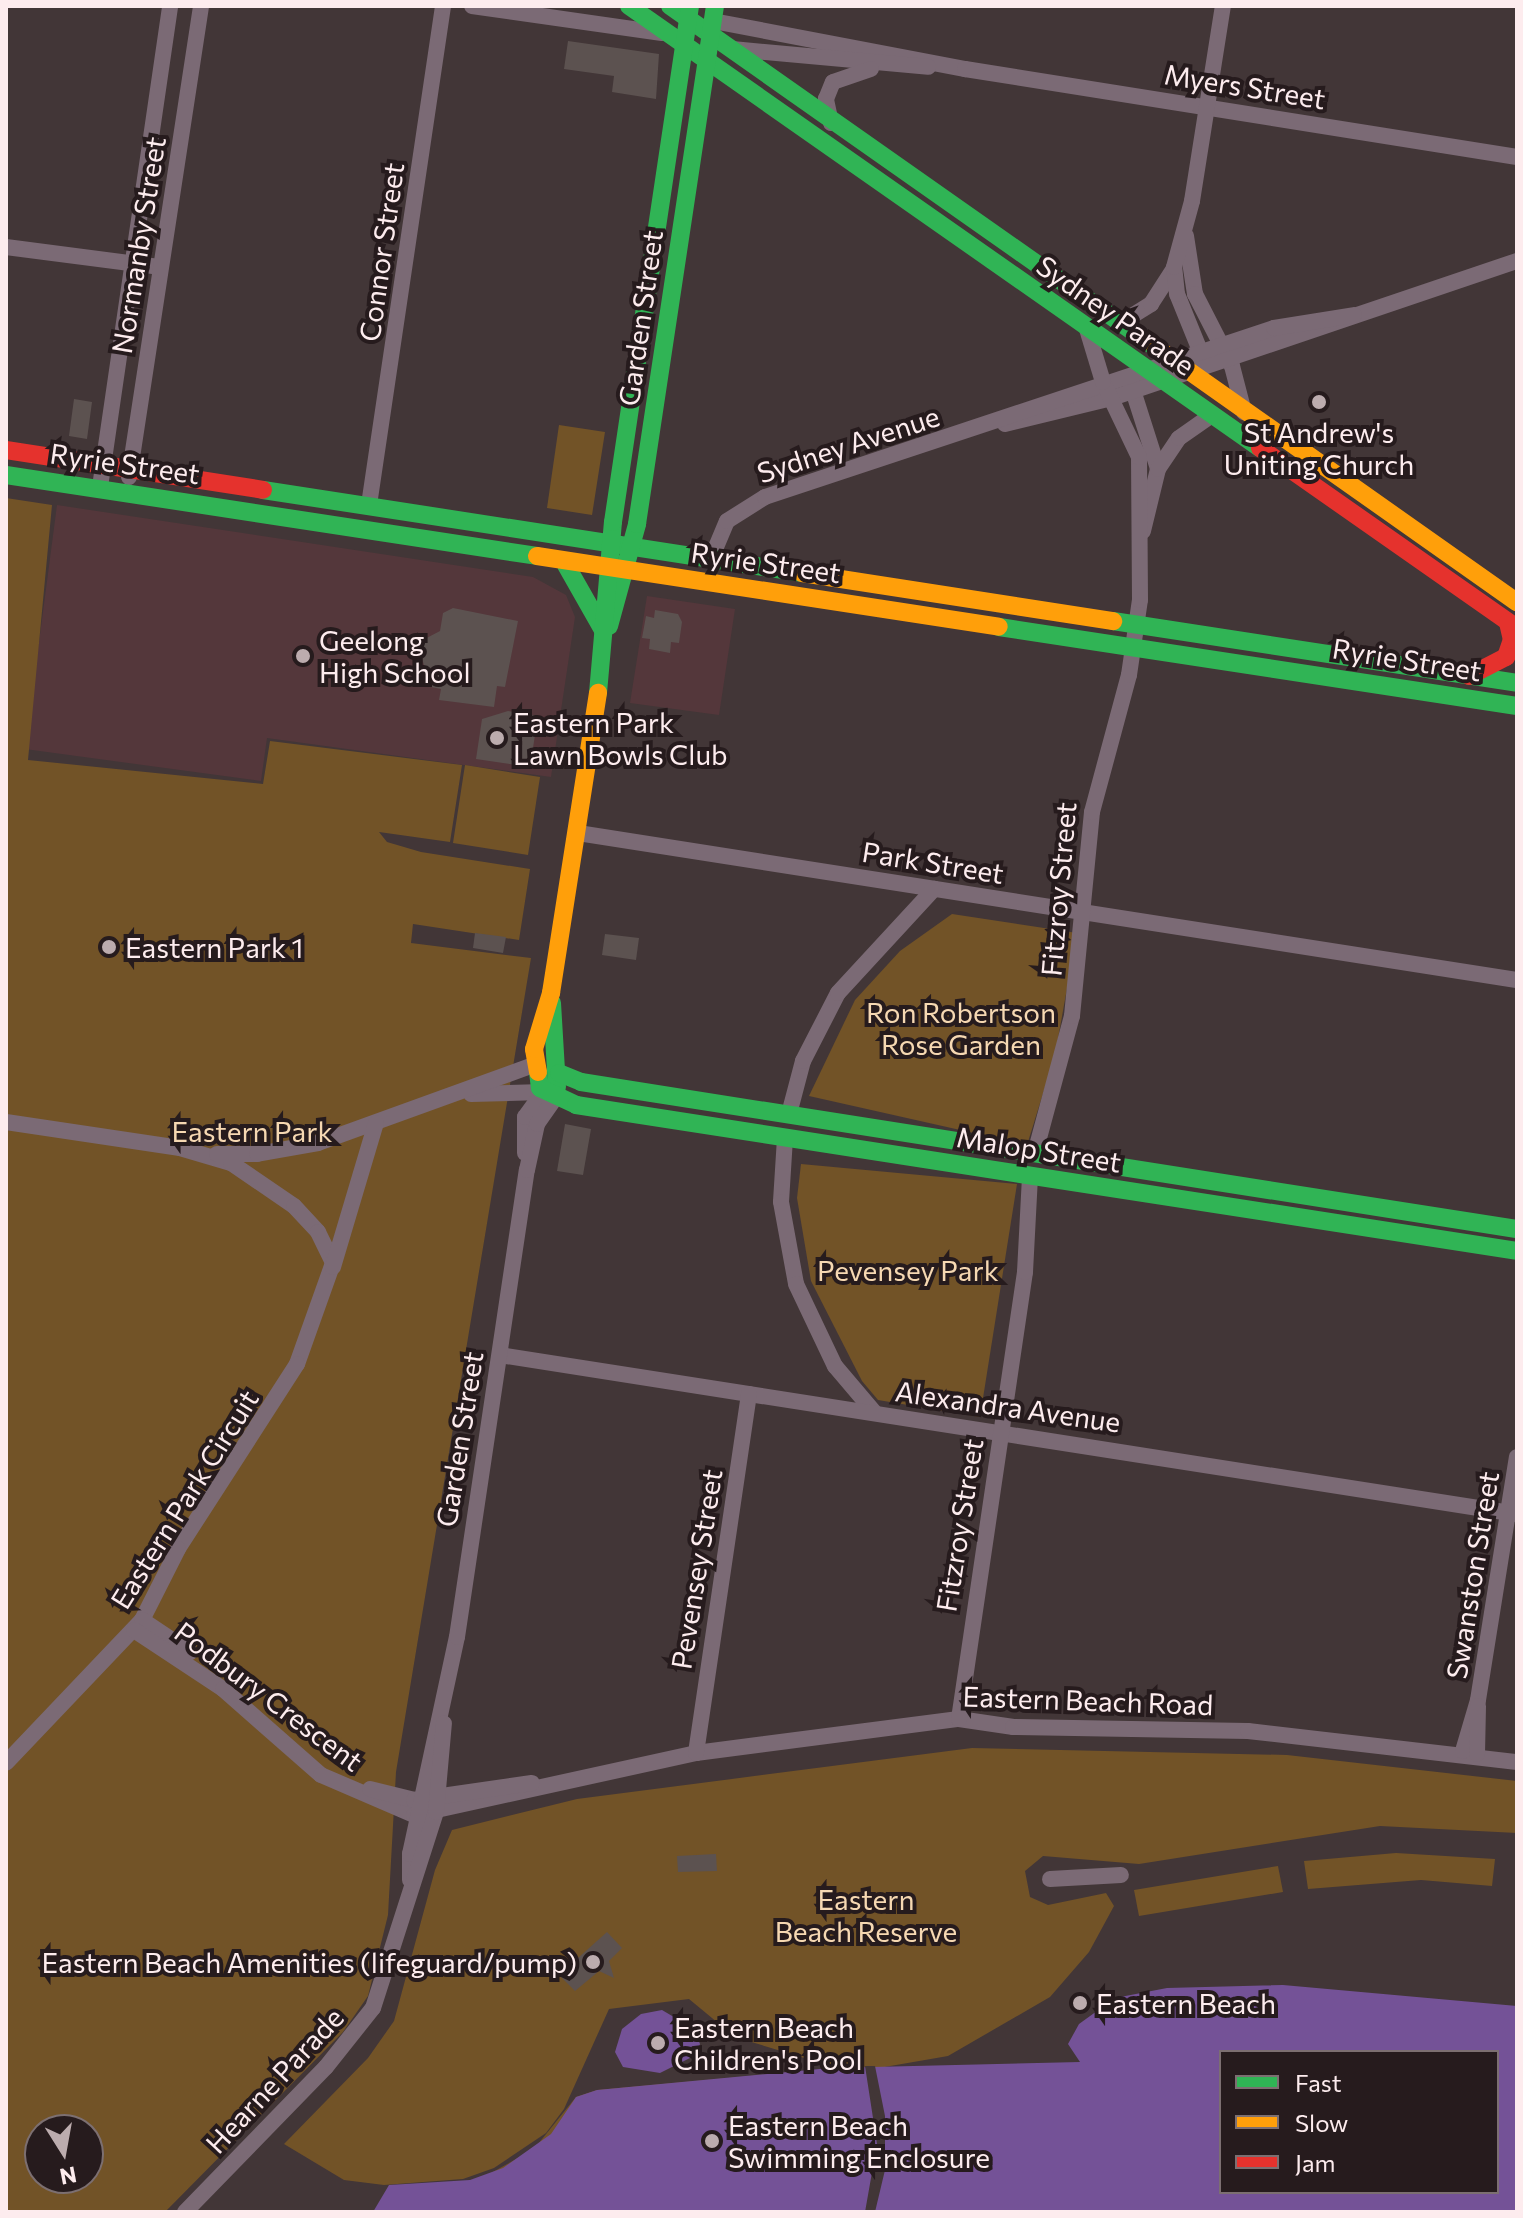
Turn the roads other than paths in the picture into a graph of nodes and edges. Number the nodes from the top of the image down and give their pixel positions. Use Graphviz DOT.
graph roads {
  1 [pos="170,6"];
  2 [pos="201,6"];
  3 [pos="443,6"];
  4 [pos="472,6"];
  5 [pos="629,6"];
  6 [pos="670,6"];
  7 [pos="1223,6"];
  8 [pos="538,12"];
  9 [pos="689,13"];
  10 [pos="714,37"];
  11 [pos="675,39"];
  12 [pos="889,66"];
  13 [pos="965,69"];
  14 [pos="1207,106"];
  15 [pos="675,108"];
  16 [pos="699,112"];
  17 [pos="831,125"];
  18 [pos="1517,157"];
  19 [pos="1186,231"];
  20 [pos="6,247"];
  21 [pos="1517,261"];
  22 [pos="134,263"];
  23 [pos="161,267"];
  24 [pos="1174,267"];
  25 [pos="1517,268"];
  26 [pos="1495,272"];
  27 [pos="648,289"];
  28 [pos="672,293"];
  29 [pos="1354,315"];
  30 [pos="1119,324"];
  31 [pos="1087,329"];
  32 [pos="1220,345"];
  33 [pos="1200,351"];
  34 [pos="1173,361"];
  35 [pos="1229,361"];
  36 [pos="1199,370"];
  37 [pos="1136,379"];
  38 [pos="1103,382"];
  39 [pos="1161,382"];
  40 [pos="1112,398"];
  41 [pos="1244,412"];
  42 [pos="1211,416"];
  43 [pos="984,427"];
  44 [pos="627,429"];
  45 [pos="652,433"];
  46 [pos="6,450"];
  47 [pos="103,464"];
  48 [pos="131,468"];
  49 [pos="1158,469"];
  50 [pos="6,475"];
  51 [pos="100,487"];
  52 [pos="128,491"];
  53 [pos="369,505"];
  54 [pos="365,527"];
  55 [pos="1141,539"];
  56 [pos="611,543"];
  57 [pos="633,547"];
  58 [pos="711,559"];
  59 [pos="566,565"];
  60 [pos="607,570"];
  61 [pos="628,572"];
  62 [pos="1517,602"];
  63 [pos="1513,625"];
  64 [pos="606,635"];
  65 [pos="1136,636"];
  66 [pos="1468,676"];
  67 [pos="1517,683"];
  68 [pos="1517,706"];
  69 [pos="578,833"];
  70 [pos="934,889"];
  71 [pos="1084,912"];
  72 [pos="1517,980"];
  73 [pos="551,993"];
  74 [pos="533,1065"];
  75 [pos="559,1073"];
  76 [pos="454,1096"];
  77 [pos="548,1096"];
  78 [pos="686,1098"];
  79 [pos="789,1114"];
  80 [pos="6,1122"];
  81 [pos="376,1123"];
  82 [pos="682,1123"];
  83 [pos="785,1138"];
  84 [pos="203,1153"];
  85 [pos="1035,1153"];
  86 [pos="1030,1175"];
  87 [pos="1517,1229"];
  88 [pos="1517,1251"];
  89 [pos="332,1270"];
  90 [pos="500,1355"];
  91 [pos="749,1394"];
  92 [pos="874,1412"];
  93 [pos="1001,1432"];
  94 [pos="1517,1457"];
  95 [pos="1513,1513"];
  96 [pos="138,1625"];
  97 [pos="959,1719"];
  98 [pos="696,1753"];
  99 [pos="1470,1753"];
  100 [pos="1517,1762"];
  101 [pos="6,1763"];
  102 [pos="430,1805"];
  103 [pos="1121,1875"];
  104 [pos="1050,1879"];
  105 [pos="185,2212"];
  1 -- 22 [label="street, Normanby Street"];
  2 -- 23 [label="street, Normanby Street"];
  3 -- 53 [label="street, Connor Street"];
  4 -- 8 [label="street"];
  5 -- 11 [label="street, Sydney Parade"];
  6 -- 9 [label="street, Sydney Parade"];
  7 -- 14 [label="street"];
  8 -- 11 [label="street"];
  9 -- 10 [label="street, Sydney Parade"];
  9 -- 11 [label="street, Garden Street"];
  10 -- 11 [label="street, Sydney Parade"];
  10 -- 12 [label="street, Myers Street"];
  10 -- 13 [label="street, Myers Street"];
  10 -- 16 [label="street, Garden Street"];
  10 -- 17 [label="street, Sydney Parade"];
  10 -- 31 [label="street, Sydney Parade"];
  11 -- 15 [label="street, Garden Street"];
  12 -- 13 [label="street, Myers Street"];
  12 -- 17 [label="street"];
  13 -- 14 [label="street, Myers Street"];
  14 -- 18 [label="street, Myers Street"];
  14 -- 19 [label="street"];
  15 -- 16 [label="street"];
  15 -- 27 [label="street, Garden Street"];
  16 -- 28 [label="street, Garden Street"];
  17 -- 30 [label="street, Sydney Parade"];
  19 -- 24 [label="street"];
  19 -- 32 [label="street"];
  20 -- 22 [label="street"];
  21 -- 26 [label="street, Sydney Avenue"];
  22 -- 23 [label="street"];
  22 -- 47 [label="street, Normanby Street"];
  23 -- 48 [label="street, Normanby Street"];
  24 -- 30 [label="street"];
  24 -- 33 [label="street"];
  25 -- 26 [label="street, Sydney Avenue"];
  26 -- 29 [label="street, Sydney Avenue"];
  27 -- 28 [label="street"];
  27 -- 44 [label="street, Garden Street"];
  28 -- 45 [label="street, Garden Street"];
  29 -- 32 [label="street, Sydney Avenue"];
  29 -- 35 [label="street, Sydney Avenue"];
  30 -- 34 [label="street, Sydney Parade"];
  31 -- 37 [label="street, Sydney Parade"];
  31 -- 38 [label="street, Fitzroy Street"];
  32 -- 33 [label="street, Sydney Avenue"];
  32 -- 35 [label="street"];
  33 -- 34 [label="street, Sydney Avenue"];
  33 -- 36 [label="street"];
  34 -- 36 [label="street, Sydney Parade"];
  34 -- 37 [label="street, Sydney Avenue"];
  35 -- 36 [label="street, Sydney Avenue"];
  35 -- 41 [label="street"];
  36 -- 39 [label="street, Sydney Avenue"];
  36 -- 41 [label="street, Sydney Parade"];
  37 -- 38 [label="street, Sydney Avenue"];
  37 -- 39 [label="street, Sydney Parade"];
  37 -- 40 [label="street, Sydney Avenue"];
  37 -- 49 [label="street"];
  38 -- 40 [label="street, Fitzroy Street"];
  38 -- 43 [label="street, Sydney Avenue"];
  39 -- 42 [label="street, Sydney Parade"];
  40 -- 43 [label="street, Sydney Avenue"];
  40 -- 55 [label="street, Fitzroy Street"];
  41 -- 62 [label="street, Sydney Parade"];
  42 -- 49 [label="street, Fitzroy Street"];
  42 -- 63 [label="street, Sydney Parade"];
  43 -- 58 [label="street, Sydney Avenue"];
  44 -- 45 [label="street"];
  44 -- 56 [label="street, Garden Street"];
  45 -- 57 [label="street, Garden Street"];
  46 -- 47 [label="street, Ryrie Street"];
  47 -- 48 [label="street, Ryrie Street"];
  47 -- 51 [label="street, Normanby Street"];
  48 -- 52 [label="street, Normanby Street"];
  48 -- 53 [label="street, Ryrie Street"];
  49 -- 55 [label="street, Fitzroy Street"];
  50 -- 51 [label="street, Ryrie Street"];
  51 -- 52 [label="street, Ryrie Street"];
  52 -- 54 [label="street, Ryrie Street"];
  53 -- 54 [label="street"];
  53 -- 56 [label="street, Ryrie Street"];
  54 -- 59 [label="street, Ryrie Street"];
  55 -- 65 [label="street, Fitzroy Street"];
  56 -- 57 [label="street, Ryrie Street"];
  56 -- 60 [label="street, Garden Street"];
  57 -- 58 [label="street, Ryrie Street"];
  57 -- 61 [label="street, Garden Street"];
  58 -- 65 [label="street, Ryrie Street"];
  59 -- 60 [label="street, Ryrie Street"];
  59 -- 64 [label="street"];
  60 -- 61 [label="street, Ryrie Street"];
  60 -- 64 [label="street, Garden Street"];
  61 -- 64 [label="street, Garden Street"];
  61 -- 65 [label="street, Ryrie Street"];
  63 -- 66 [label="street"];
  64 -- 69 [label="street, Garden Street"];
  65 -- 66 [label="street, Ryrie Street"];
  65 -- 68 [label="street, Ryrie Street"];
  65 -- 71 [label="street, Fitzroy Street"];
  66 -- 67 [label="street, Ryrie Street"];
  69 -- 70 [label="street, Park Street"];
  69 -- 73 [label="street, Garden Street"];
  70 -- 71 [label="street, Park Street"];
  70 -- 79 [label="street"];
  71 -- 72 [label="street, Park Street"];
  71 -- 85 [label="street, Fitzroy Street"];
  73 -- 74 [label="street, Garden Street"];
  73 -- 75 [label="street, Garden Street"];
  74 -- 76 [label="street"];
  74 -- 77 [label="street"];
  75 -- 77 [label="street, Garden Street"];
  75 -- 78 [label="street, Malop Street"];
  76 -- 77 [label="street"];
  76 -- 81 [label="street"];
  77 -- 82 [label="street, Malop Street"];
  77 -- 90 [label="street, Garden Street"];
  78 -- 79 [label="street, Malop Street"];
  78 -- 82 [label="street"];
  79 -- 83 [label="street"];
  79 -- 85 [label="street, Malop Street"];
  80 -- 84 [label="street"];
  81 -- 84 [label="street"];
  81 -- 89 [label="street, Eastern Park Circuit"];
  82 -- 83 [label="street, Malop Street"];
  83 -- 86 [label="street, Malop Street"];
  83 -- 92 [label="street"];
  84 -- 89 [label="street"];
  85 -- 86 [label="street, Fitzroy Street"];
  85 -- 87 [label="street, Malop Street"];
  86 -- 88 [label="street, Malop Street"];
  86 -- 93 [label="street, Fitzroy Street"];
  89 -- 96 [label="street, Eastern Park Circuit"];
  90 -- 91 [label="street, Alexandra Avenue"];
  90 -- 102 [label="street, Garden Street"];
  91 -- 92 [label="street, Alexandra Avenue"];
  91 -- 98 [label="street, Pevensey Street"];
  92 -- 93 [label="street, Alexandra Avenue"];
  93 -- 95 [label="street, Alexandra Avenue"];
  93 -- 97 [label="street, Fitzroy Street"];
  94 -- 95 [label="street, Swanston Street"];
  95 -- 99 [label="street, Swanston Street"];
  96 -- 101 [label="street, Eastern Park Circuit"];
  96 -- 102 [label="street, Podbury Crescent"];
  97 -- 98 [label="street, Eastern Beach Road"];
  97 -- 99 [label="street, Eastern Beach Road"];
  98 -- 102 [label="street, Eastern Beach Road"];
  99 -- 100 [label="street, Eastern Beach Road"];
  102 -- 105 [label="street, Hearne Parade"];
  103 -- 104 [label="street"];
}
